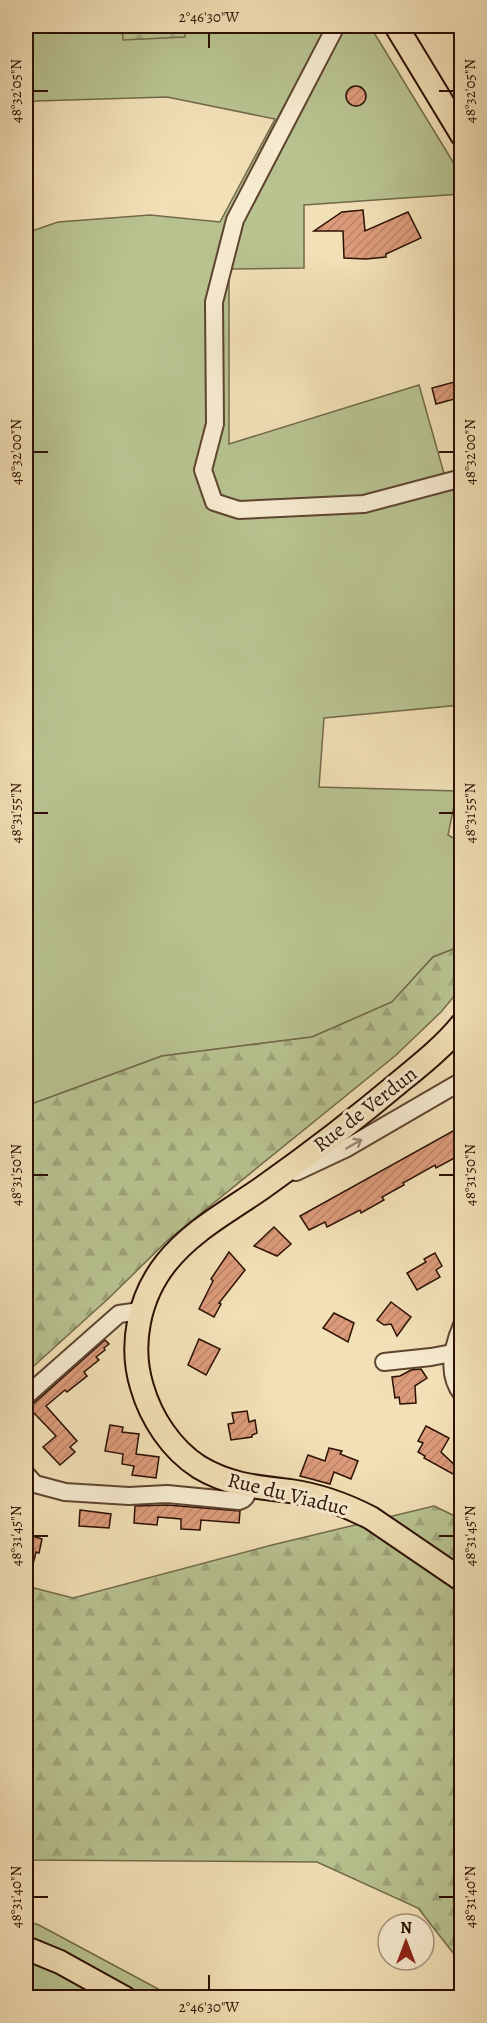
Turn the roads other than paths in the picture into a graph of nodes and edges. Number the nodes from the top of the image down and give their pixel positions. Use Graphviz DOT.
graph roads {
  1 [pos="336,26"];
  2 [pos="396,26"];
  3 [pos="462,135"];
  4 [pos="462,478"];
  5 [pos="460,1030"];
  6 [pos="462,1081"];
  7 [pos="263,1187"];
  8 [pos="140,1311"];
  9 [pos="462,1325"];
  10 [pos="452,1353"];
  11 [pos="384,1362"];
  12 [pos="462,1394"];
  13 [pos="26,1396"];
  14 [pos="26,1474"];
  15 [pos="248,1487"];
  16 [pos="462,1580"];
  17 [pos="26,1948"];
  18 [pos="125,1998"];
  1 -- 4 [label="street"];
  2 -- 3 [label="main road"];
  5 -- 7 [label="main road, Rue de Verdun"];
  7 -- 6 [label="street, one-way"];
  7 -- 8 [label="main road, Rue du Viaduc"];
  8 -- 13 [label="street"];
  8 -- 15 [label="main road, Rue du Viaduc"];
  9 -- 10 [label="street"];
  10 -- 11 [label="street"];
  10 -- 12 [label="street"];
  14 -- 15 [label="street"];
  15 -- 16 [label="main road, Rue du Viaduc"];
  17 -- 18 [label="main road"];
}
